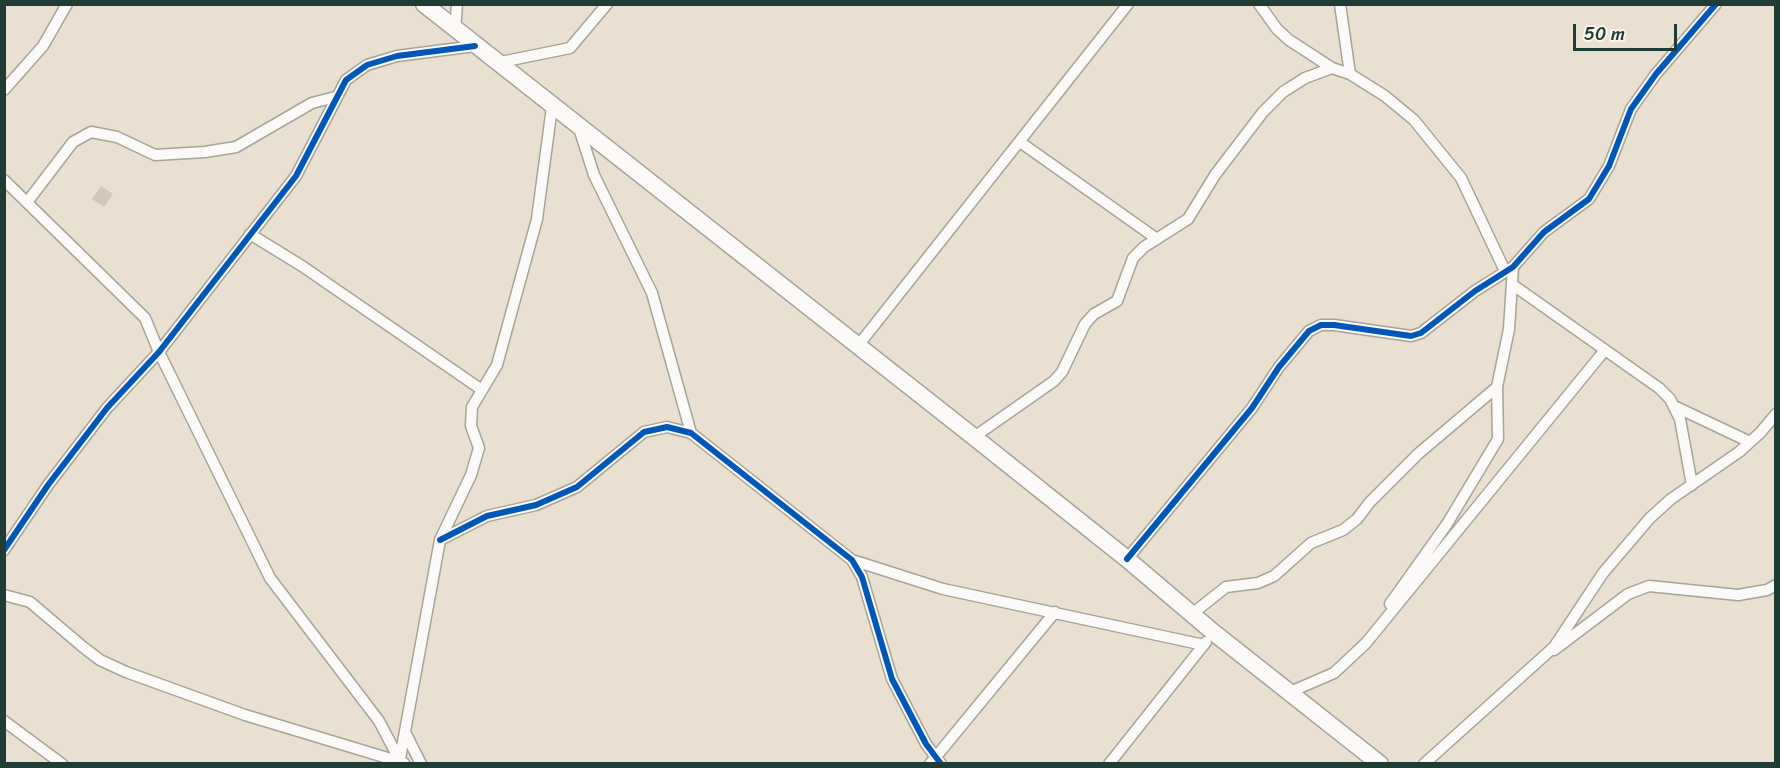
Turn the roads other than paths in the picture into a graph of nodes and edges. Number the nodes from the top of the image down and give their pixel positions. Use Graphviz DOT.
graph roads {
  1 [pos="67,4"];
  2 [pos="424,4"];
  3 [pos="458,4"];
  4 [pos="607,4"];
  5 [pos="1128,4"];
  6 [pos="1258,4"];
  7 [pos="1340,4"];
  8 [pos="1716,4"];
  9 [pos="455,30"];
  10 [pos="475,46"];
  11 [pos="496,63"];
  12 [pos="1332,68"];
  13 [pos="1350,74"];
  14 [pos="4,90"];
  15 [pos="335,97"];
  16 [pos="552,107"];
  17 [pos="578,124"];
  18 [pos="1020,142"];
  19 [pos="4,180"];
  20 [pos="28,201"];
  21 [pos="250,234"];
  22 [pos="1157,239"];
  23 [pos="1509,269"];
  24 [pos="1513,285"];
  25 [pos="857,347"];
  26 [pos="1605,350"];
  27 [pos="159,352"];
  28 [pos="1497,387"];
  29 [pos="482,390"];
  30 [pos="1677,407"];
  31 [pos="1776,414"];
  32 [pos="691,433"];
  33 [pos="974,437"];
  34 [pos="1750,442"];
  35 [pos="1692,485"];
  36 [pos="440,540"];
  37 [pos="4,550"];
  38 [pos="1127,559"];
  39 [pos="852,560"];
  40 [pos="1776,585"];
  41 [pos="4,595"];
  42 [pos="1055,612"];
  43 [pos="1192,614"];
  44 [pos="1374,633"];
  45 [pos="1209,638"];
  46 [pos="1544,658"];
  47 [pos="1290,692"];
  48 [pos="4,721"];
  49 [pos="406,734"];
  50 [pos="935,761"];
  51 [pos="401,763"];
  52 [pos="62,764"];
  53 [pos="421,764"];
  54 [pos="1109,764"];
  55 [pos="1380,764"];
  56 [pos="1424,764"];
  1 -- 14 [label="street"];
  2 -- 9 [label="main road"];
  3 -- 9 [label="street"];
  4 -- 11 [label="street"];
  5 -- 18 [label="street"];
  6 -- 12 [label="street"];
  7 -- 13 [label="street"];
  8 -- 23 [label="street"];
  9 -- 10 [label="main road"];
  10 -- 11 [label="main road"];
  10 -- 15 [label="street"];
  11 -- 16 [label="main road"];
  12 -- 13 [label="street"];
  12 -- 22 [label="street"];
  13 -- 23 [label="street"];
  15 -- 20 [label="street"];
  15 -- 21 [label="street"];
  16 -- 17 [label="main road"];
  16 -- 29 [label="street"];
  17 -- 25 [label="main road"];
  17 -- 32 [label="street"];
  18 -- 22 [label="street"];
  18 -- 25 [label="street"];
  19 -- 20 [label="street"];
  20 -- 27 [label="street"];
  21 -- 27 [label="street"];
  21 -- 29 [label="street"];
  22 -- 33 [label="street"];
  23 -- 24 [label="street"];
  23 -- 38 [label="street"];
  24 -- 26 [label="street"];
  24 -- 28 [label="street"];
  25 -- 33 [label="main road"];
  26 -- 30 [label="street"];
  26 -- 44 [label="street"];
  27 -- 37 [label="street"];
  27 -- 51 [label="street"];
  28 -- 43 [label="street"];
  28 -- 44 [label="street"];
  29 -- 36 [label="street"];
  30 -- 34 [label="street"];
  30 -- 35 [label="street"];
  31 -- 34 [label="street"];
  32 -- 36 [label="street"];
  32 -- 39 [label="street"];
  33 -- 38 [label="main road"];
  34 -- 35 [label="street"];
  35 -- 46 [label="street"];
  36 -- 49 [label="street"];
  38 -- 43 [label="main road"];
  39 -- 42 [label="street"];
  39 -- 50 [label="street"];
  40 -- 46 [label="street"];
  41 -- 51 [label="street"];
  42 -- 45 [label="street"];
  42 -- 50 [label="street"];
  43 -- 45 [label="main road"];
  44 -- 47 [label="street"];
  45 -- 47 [label="main road"];
  45 -- 54 [label="street"];
  46 -- 56 [label="street"];
  47 -- 55 [label="main road"];
  48 -- 52 [label="street"];
  49 -- 51 [label="street"];
  49 -- 53 [label="street"];
}
